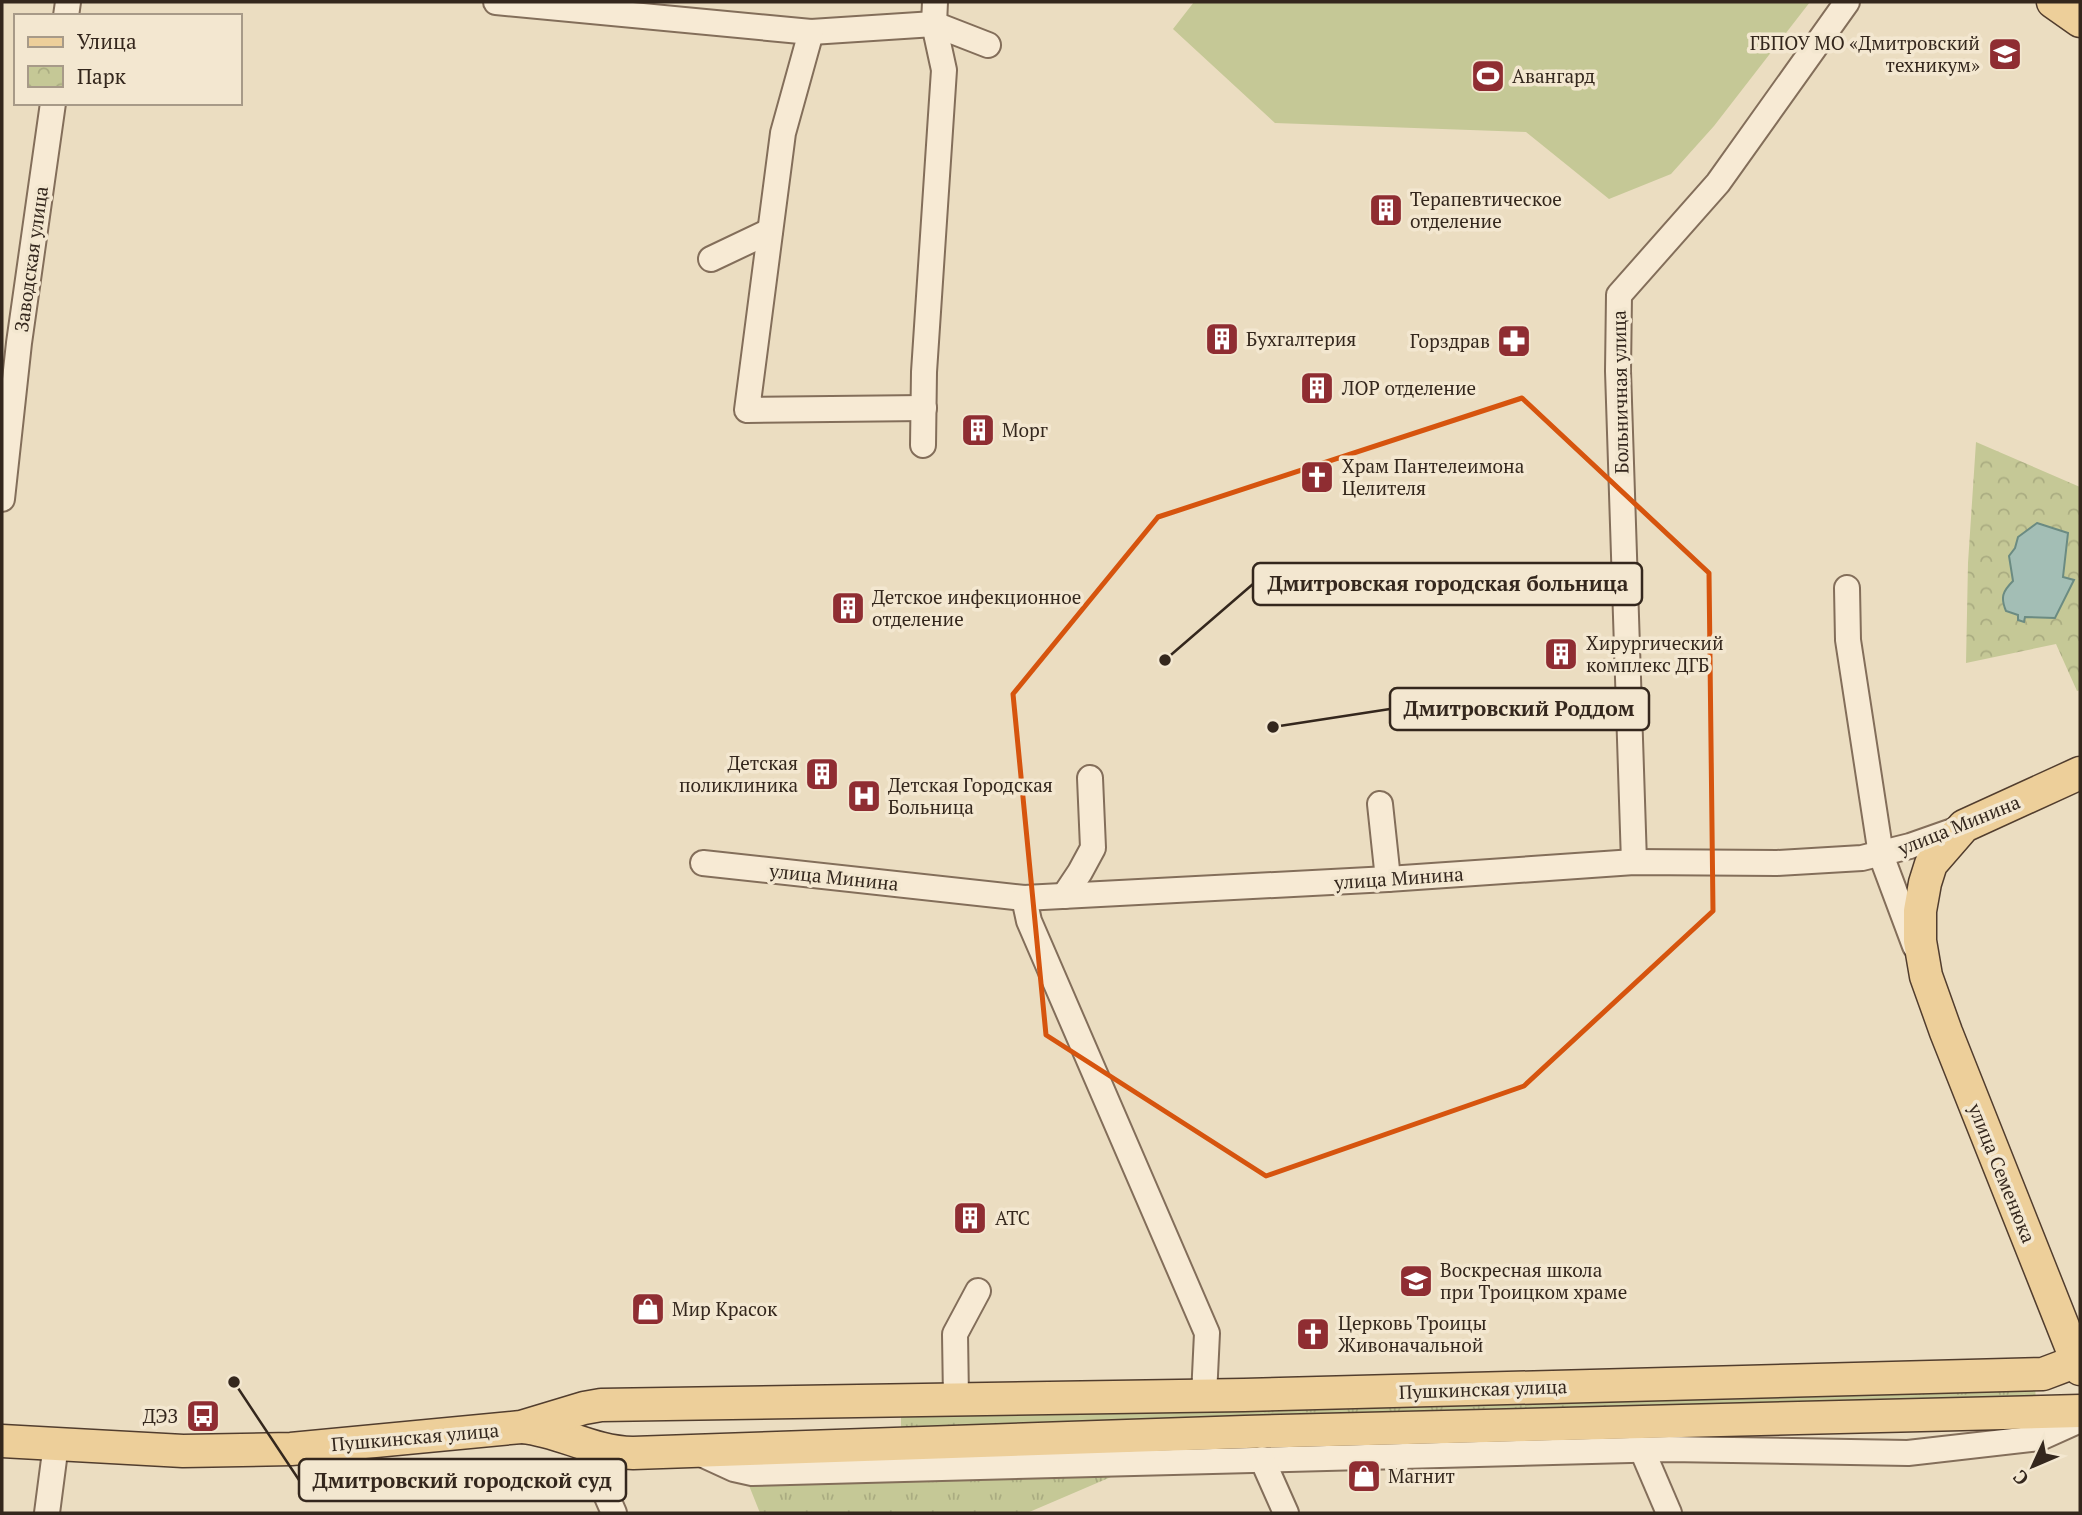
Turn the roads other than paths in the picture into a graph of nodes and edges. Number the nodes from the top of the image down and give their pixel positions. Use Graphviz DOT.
graph roads {
  1 [pos="496,2"];
  2 [pos="1847,2"];
  3 [pos="2053,2"];
  4 [pos="934,13"];
  5 [pos="2080,20"];
  6 [pos="811,32"];
  7 [pos="988,45"];
  8 [pos="54,105"];
  9 [pos="770,231"];
  10 [pos="711,259"];
  11 [pos="10,342"];
  12 [pos="923,408"];
  13 [pos="923,445"];
  14 [pos="2,499"];
  15 [pos="1847,588"];
  16 [pos="2080,773"];
  17 [pos="1090,778"];
  18 [pos="1380,804"];
  19 [pos="1964,826"];
  20 [pos="1881,855"];
  21 [pos="1634,862"];
  22 [pos="703,863"];
  23 [pos="1388,879"];
  24 [pos="1064,896"];
  25 [pos="1024,898"];
  26 [pos="1926,976"];
  27 [pos="978,1291"];
  28 [pos="2079,1363"];
  29 [pos="1204,1396"];
  30 [pos="956,1398"];
  31 [pos="887,1400"];
  32 [pos="584,1408"];
  33 [pos="2080,1411"];
  34 [pos="2028,1412"];
  35 [pos="2080,1420"];
  36 [pos="521,1427"];
  37 [pos="2,1441"];
  38 [pos="56,1444"];
  39 [pos="886,1444"];
  40 [pos="585,1446"];
  41 [pos="1642,1450"];
  42 [pos="693,1451"];
  43 [pos="1262,1459"];
  44 [pos="47,1513"];
  45 [pos="614,1513"];
  46 [pos="1286,1513"];
  47 [pos="1669,1513"];
  1 -- 6 [label="street"];
  2 -- 21 [label="street, Больничная улица"];
  3 -- 5 [label="main road"];
  4 -- 6 [label="street"];
  4 -- 7 [label="street"];
  4 -- 12 [label="street"];
  6 -- 9 [label="street"];
  8 -- 11 [label="street, Заводская улица"];
  9 -- 10 [label="street"];
  9 -- 12 [label="street"];
  11 -- 14 [label="street, Заводская улица"];
  12 -- 13 [label="street"];
  15 -- 20 [label="street, улица Семенюка"];
  16 -- 19 [label="main road, улица Минина"];
  17 -- 24 [label="street"];
  18 -- 23 [label="street"];
  19 -- 20 [label="street, улица Минина"];
  19 -- 26 [label="main road, улица Семенюка"];
  20 -- 21 [label="street, улица Минина"];
  20 -- 26 [label="street, улица Семенюка"];
  21 -- 23 [label="street, улица Минина"];
  22 -- 25 [label="street, улица Минина"];
  23 -- 24 [label="street, улица Минина"];
  24 -- 25 [label="street, улица Минина"];
  25 -- 29 [label="street"];
  26 -- 28 [label="main road, улица Семенюка"];
  27 -- 30 [label="street"];
  28 -- 29 [label="main road, Пушкинская улица"];
  28 -- 34 [label="main road, Пушкинская улица"];
  29 -- 30 [label="main road, Пушкинская улица"];
  30 -- 31 [label="main road, Пушкинская улица"];
  31 -- 32 [label="main road, Пушкинская улица"];
  31 -- 39 [label="main road"];
  32 -- 36 [label="main road, Пушкинская улица"];
  32 -- 40 [label="main road"];
  33 -- 34 [label="main road, Пушкинская улица"];
  34 -- 39 [label="main road, Пушкинская улица"];
  35 -- 41 [label="street"];
  36 -- 38 [label="main road, Пушкинская улица"];
  36 -- 40 [label="main road, Пушкинская улица"];
  37 -- 38 [label="main road, Пушкинская улица"];
  38 -- 44 [label="street"];
  39 -- 42 [label="main road, Пушкинская улица"];
  40 -- 42 [label="main road, Пушкинская улица"];
  40 -- 45 [label="street"];
  41 -- 43 [label="street"];
  41 -- 47 [label="street"];
  42 -- 43 [label="street"];
  43 -- 46 [label="street"];
}
